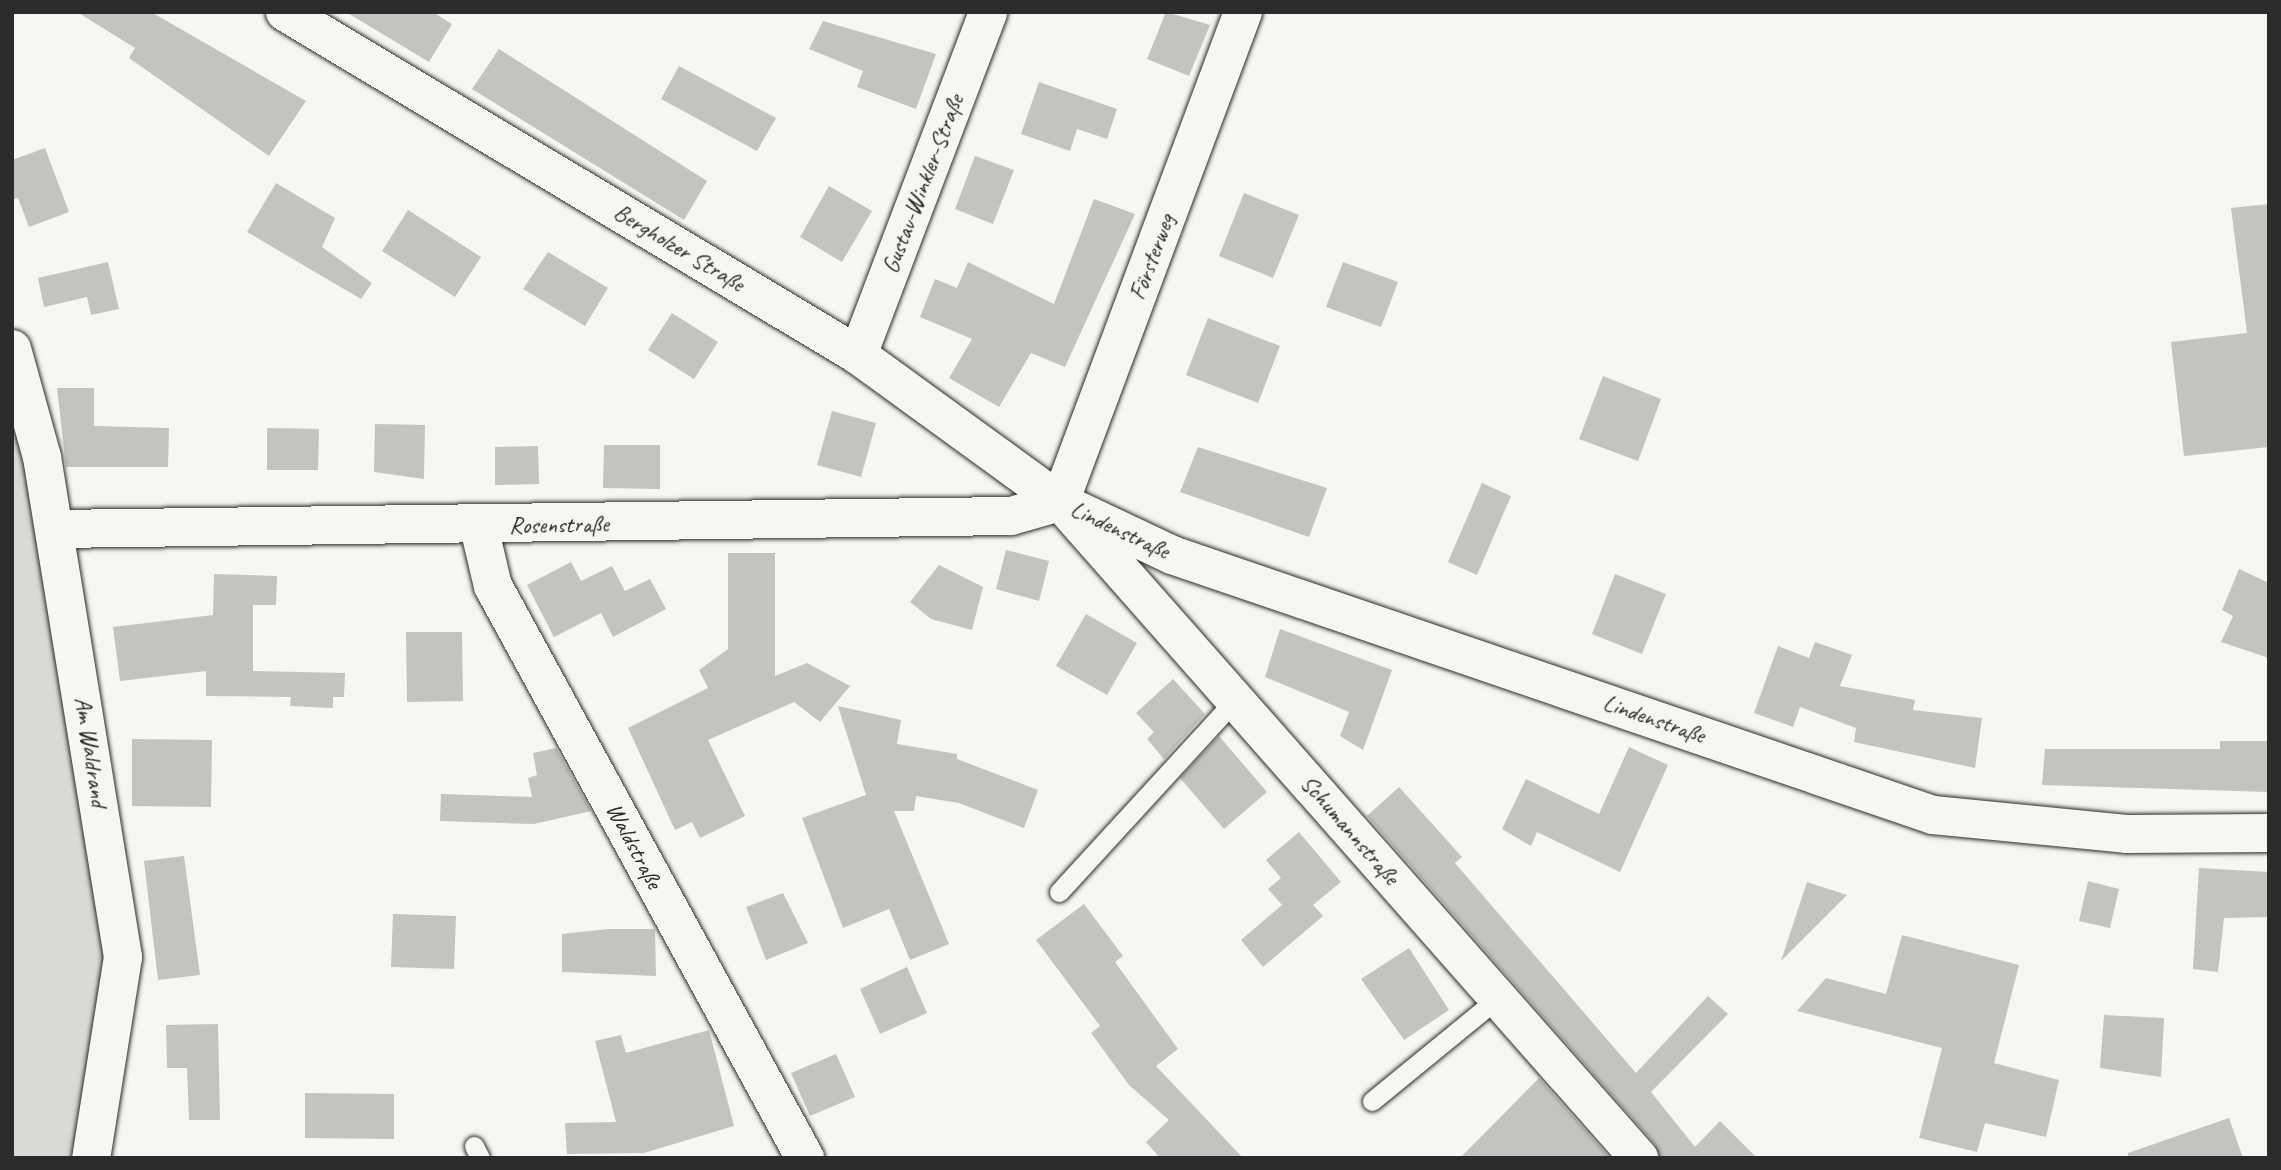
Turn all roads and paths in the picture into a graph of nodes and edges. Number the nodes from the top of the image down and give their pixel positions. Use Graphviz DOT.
graph roads {
  1 [pos="285,12"];
  2 [pos="988,12"];
  3 [pos="1243,12"];
  4 [pos="12,349"];
  5 [pos="858,355"];
  6 [pos="1060,502"];
  7 [pos="479,527"];
  8 [pos="55,529"];
  9 [pos="1235,700"];
  10 [pos="2269,834"];
  11 [pos="1059,892"];
  12 [pos="1498,998"];
  13 [pos="1372,1101"];
  14 [pos="91,1158"];
  15 [pos="805,1158"];
  16 [pos="1639,1158"];
  1 -- 5 [label="street, Bergholzer Straße"];
  2 -- 5 [label="street, Gustav-Winkler-Straße"];
  3 -- 6 [label="street, Försterweg"];
  4 -- 8 [label="street, Am Waldrand"];
  5 -- 6 [label="street, Bergholzer Straße"];
  6 -- 7 [label="street, Rosenstraße"];
  6 -- 9 [label="street, Schumannstraße"];
  6 -- 10 [label="street, Lindenstraße"];
  7 -- 8 [label="street, Rosenstraße"];
  7 -- 15 [label="street, Waldstraße"];
  8 -- 14 [label="street, Am Waldrand"];
  9 -- 11 [label="lane"];
  9 -- 12 [label="street, Schumannstraße"];
  12 -- 13 [label="lane"];
  12 -- 16 [label="street, Schumannstraße"];
}
